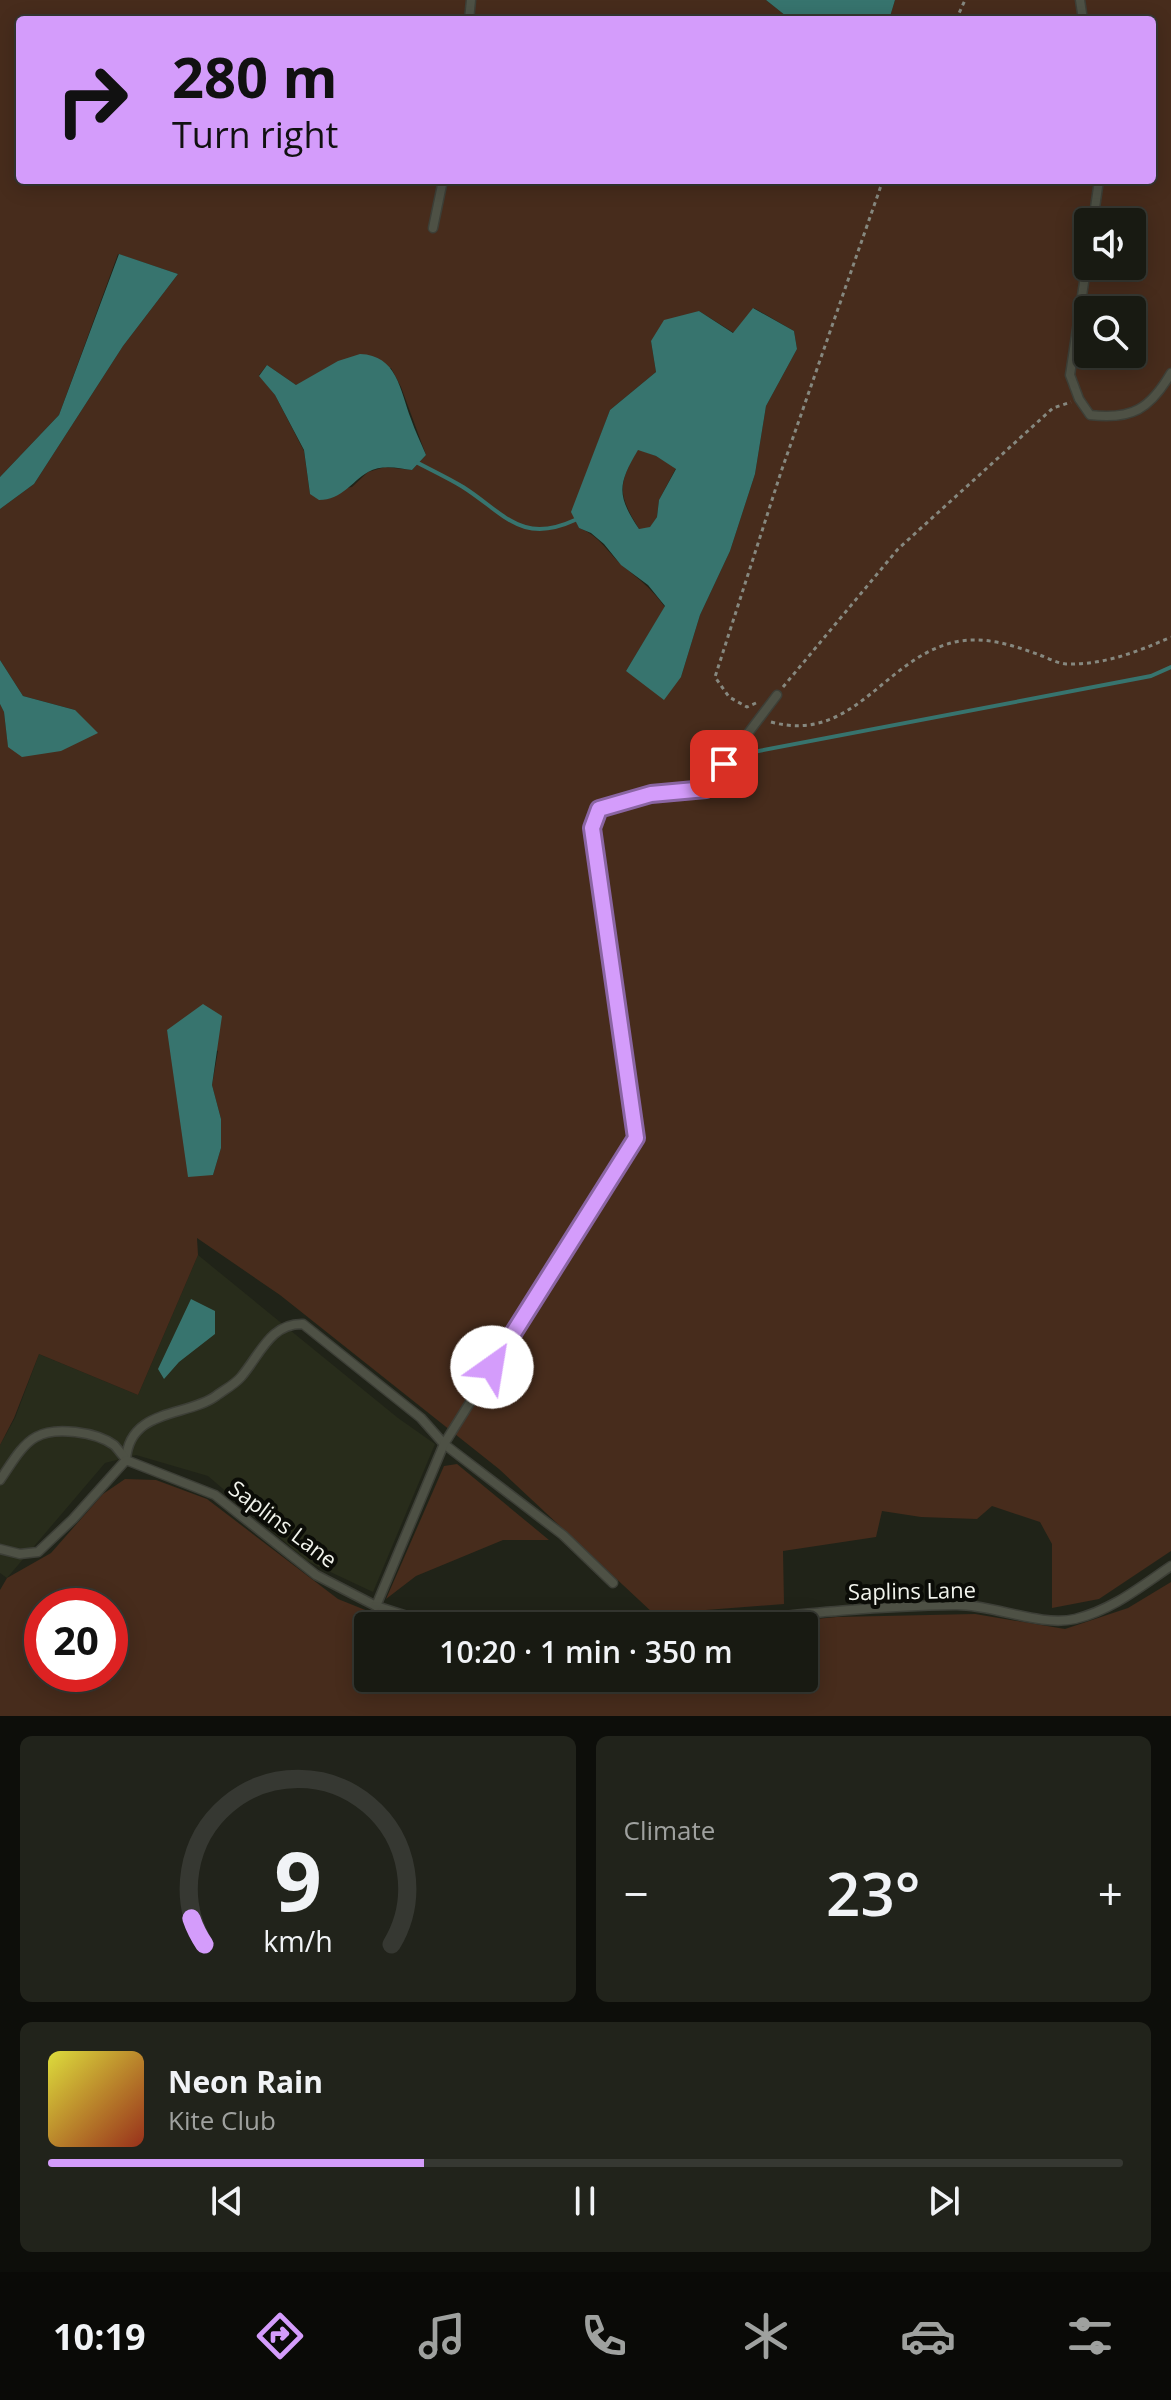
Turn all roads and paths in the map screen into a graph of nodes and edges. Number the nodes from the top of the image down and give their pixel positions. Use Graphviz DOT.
graph roads {
  1 [pos="442,184"];
  2 [pos="882,184"];
  3 [pos="1098,184"];
  4 [pos="1095,208"];
  5 [pos="433,228"];
  6 [pos="1084,280"];
  7 [pos="1171,373"];
  8 [pos="1079,399"];
  9 [pos="1171,637"];
  10 [pos="777,695"];
  11 [pos="757,703"];
  12 [pos="762,715"];
  13 [pos="444,1444"];
  14 [pos="126,1460"];
  15 [pos="0,1480"];
  16 [pos="0,1549"];
  17 [pos="1171,1566"];
  18 [pos="613,1583"];
  19 [pos="376,1606"];
  20 [pos="395,1612"];
  21 [pos="818,1614"];
  1 -- 5 [label="lane"];
  2 -- 11 [label="path"];
  3 -- 4 [label="lane"];
  6 -- 8 [label="lane"];
  7 -- 8 [label="lane"];
  8 -- 10 [label="path"];
  9 -- 12 [label="path"];
  10 -- 12 [label="lane"];
  12 -- 13 [label="lane"];
  13 -- 14 [label="lane"];
  13 -- 18 [label="lane"];
  13 -- 19 [label="lane"];
  14 -- 15 [label="lane, Saplins Lane"];
  14 -- 16 [label="lane"];
  14 -- 19 [label="lane, Saplins Lane"];
  17 -- 21 [label="lane, Saplins Lane"];
  19 -- 20 [label="lane, Saplins Lane"];
}
